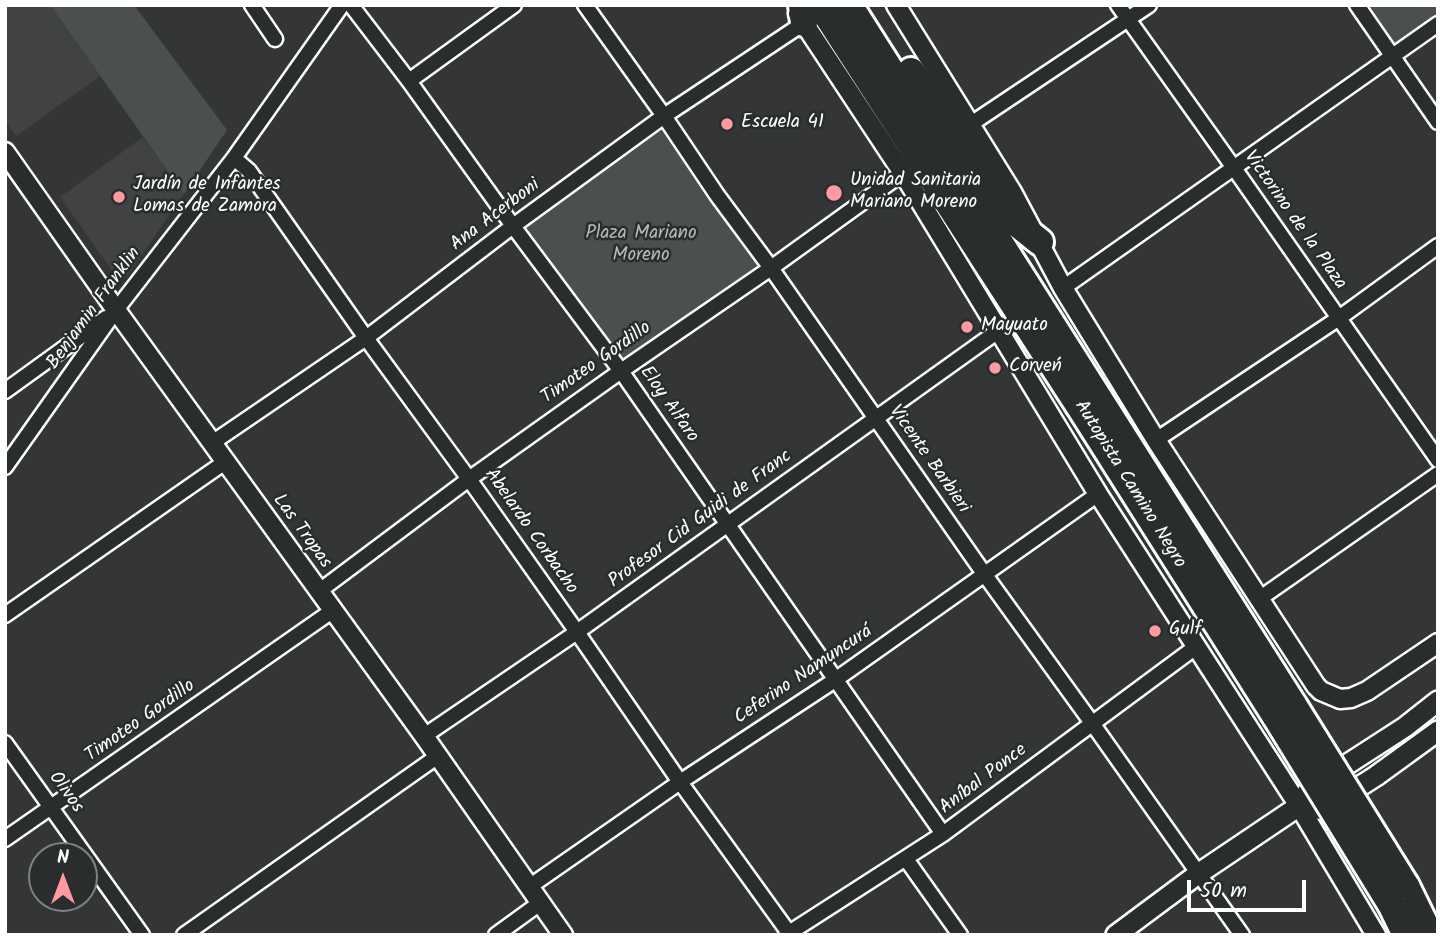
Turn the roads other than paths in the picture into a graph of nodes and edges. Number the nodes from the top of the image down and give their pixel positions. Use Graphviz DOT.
graph roads {
  1 [pos="252,5"];
  2 [pos="342,5"];
  3 [pos="351,5"];
  4 [pos="514,5"];
  5 [pos="585,5"];
  6 [pos="851,5"];
  7 [pos="896,5"];
  8 [pos="1118,5"];
  9 [pos="1149,5"];
  10 [pos="1357,5"];
  11 [pos="805,10"];
  12 [pos="1128,20"];
  13 [pos="1438,24"];
  14 [pos="275,38"];
  15 [pos="1392,56"];
  16 [pos="409,81"];
  17 [pos="664,116"];
  18 [pos="1438,122"];
  19 [pos="971,124"];
  20 [pos="5,152"];
  21 [pos="234,158"];
  22 [pos="1234,168"];
  23 [pos="903,173"];
  24 [pos="513,226"];
  25 [pos="1040,242"];
  26 [pos="1438,246"];
  27 [pos="771,268"];
  28 [pos="1063,288"];
  29 [pos="116,310"];
  30 [pos="1339,318"];
  31 [pos="998,331"];
  32 [pos="366,338"];
  33 [pos="621,371"];
  34 [pos="5,391"];
  35 [pos="876,419"];
  36 [pos="1156,440"];
  37 [pos="212,443"];
  38 [pos="1438,460"];
  39 [pos="225,462"];
  40 [pos="5,467"];
  41 [pos="1438,474"];
  42 [pos="469,479"];
  43 [pos="1098,494"];
  44 [pos="729,524"];
  45 [pos="985,575"];
  46 [pos="318,592"];
  47 [pos="1259,599"];
  48 [pos="332,611"];
  49 [pos="5,615"];
  50 [pos="577,632"];
  51 [pos="1438,643"];
  52 [pos="1198,646"];
  53 [pos="835,680"];
  54 [pos="1438,701"];
  55 [pos="1285,712"];
  56 [pos="1093,723"];
  57 [pos="1438,731"];
  58 [pos="424,736"];
  59 [pos="5,743"];
  60 [pos="438,756"];
  61 [pos="680,782"];
  62 [pos="1298,806"];
  63 [pos="52,807"];
  64 [pos="943,834"];
  65 [pos="5,839"];
  66 [pos="906,859"];
  67 [pos="1198,874"];
  68 [pos="529,887"];
  69 [pos="1399,896"];
  70 [pos="540,903"];
  71 [pos="787,934"];
  72 [pos="142,935"];
  73 [pos="184,935"];
  74 [pos="496,935"];
  75 [pos="563,935"];
  76 [pos="960,935"];
  77 [pos="1116,935"];
  78 [pos="1242,935"];
  79 [pos="1376,935"];
  80 [pos="1406,935"];
  81 [pos="1430,935"];
  1 -- 14 [label="street"];
  2 -- 21 [label="street, Benjamin Franklin"];
  3 -- 16 [label="street, Eloy Alfaro"];
  4 -- 16 [label="street"];
  5 -- 17 [label="street, Vicente Barbieri"];
  6 -- 25 [label="highway"];
  6 -- 55 [label="highway, Autopista Camino Negro"];
  7 -- 19 [label="street"];
  8 -- 12 [label="street, Victorino de la Plaza"];
  9 -- 12 [label="street"];
  10 -- 15 [label="street"];
  11 -- 17 [label="street, Ana Acerboni"];
  11 -- 23 [label="street"];
  11 -- 55 [label="highway, Autopista Camino Negro"];
  12 -- 19 [label="street"];
  12 -- 22 [label="street, Victorino de la Plaza"];
  13 -- 15 [label="street"];
  15 -- 18 [label="street"];
  15 -- 22 [label="street"];
  16 -- 24 [label="street, Eloy Alfaro"];
  17 -- 24 [label="street, Ana Acerboni"];
  17 -- 27 [label="street, Vicente Barbieri"];
  19 -- 25 [label="street"];
  20 -- 29 [label="street, Las Tropas"];
  21 -- 29 [label="street, Benjamin Franklin"];
  21 -- 32 [label="street, Abelardo Corbacho"];
  22 -- 28 [label="street"];
  22 -- 30 [label="street, Victorino de la Plaza"];
  23 -- 27 [label="street, Timoteo Gordillo"];
  23 -- 31 [label="street"];
  24 -- 32 [label="street, Ana Acerboni"];
  24 -- 33 [label="street, Eloy Alfaro"];
  25 -- 28 [label="street"];
  26 -- 30 [label="street"];
  27 -- 33 [label="street, Timoteo Gordillo"];
  27 -- 35 [label="street, Vicente Barbieri"];
  28 -- 36 [label="street"];
  29 -- 34 [label="street"];
  29 -- 37 [label="street, Las Tropas"];
  29 -- 40 [label="street, Benjamin Franklin"];
  30 -- 36 [label="street"];
  30 -- 38 [label="street, Victorino de la Plaza"];
  31 -- 35 [label="street, Profesor Cid Guidi de Franc"];
  31 -- 43 [label="street"];
  32 -- 37 [label="street, Ana Acerboni"];
  32 -- 42 [label="street, Abelardo Corbacho"];
  33 -- 42 [label="street, Timoteo Gordillo"];
  33 -- 44 [label="street, Eloy Alfaro"];
  35 -- 44 [label="street, Profesor Cid Guidi de Franc"];
  35 -- 45 [label="street, Vicente Barbieri"];
  36 -- 47 [label="street"];
  37 -- 39 [label="street, Las Tropas"];
  39 -- 46 [label="street, Las Tropas"];
  39 -- 49 [label="street"];
  41 -- 47 [label="street"];
  42 -- 46 [label="street, Timoteo Gordillo"];
  42 -- 50 [label="street, Abelardo Corbacho"];
  43 -- 45 [label="street, Ceferino Namuncurá"];
  43 -- 52 [label="street"];
  44 -- 50 [label="street, Profesor Cid Guidi de Franc"];
  44 -- 53 [label="street, Eloy Alfaro"];
  45 -- 53 [label="street, Ceferino Namuncurá"];
  45 -- 56 [label="street, Vicente Barbieri"];
  46 -- 48 [label="street, Las Tropas"];
  47 -- 51 [label="street"];
  48 -- 58 [label="street, Las Tropas"];
  48 -- 63 [label="street, Timoteo Gordillo"];
  50 -- 58 [label="street, Profesor Cid Guidi de Franc"];
  50 -- 61 [label="street, Abelardo Corbacho"];
  52 -- 56 [label="street, Aníbal Ponce"];
  52 -- 62 [label="street"];
  53 -- 61 [label="street, Ceferino Namuncurá"];
  53 -- 64 [label="street, Eloy Alfaro"];
  54 -- 62 [label="main road"];
  55 -- 69 [label="highway, Autopista Camino Negro, bridge"];
  56 -- 64 [label="street, Aníbal Ponce"];
  56 -- 67 [label="street, Vicente Barbieri"];
  57 -- 62 [label="main road"];
  58 -- 60 [label="street, Las Tropas"];
  59 -- 63 [label="street, Olivos"];
  60 -- 68 [label="street, Las Tropas"];
  60 -- 73 [label="street"];
  61 -- 68 [label="street, Ceferino Namuncurá"];
  61 -- 71 [label="street, Abelardo Corbacho"];
  62 -- 67 [label="main road"];
  62 -- 79 [label="street"];
  63 -- 65 [label="street, Timoteo Gordillo"];
  63 -- 72 [label="street, Olivos"];
  64 -- 66 [label="street, Aníbal Ponce"];
  66 -- 71 [label="street, Aníbal Ponce"];
  66 -- 76 [label="street"];
  67 -- 77 [label="main road"];
  67 -- 78 [label="street, Vicente Barbieri"];
  68 -- 70 [label="street, Las Tropas"];
  69 -- 80 [label="highway, Autopista Camino Negro"];
  69 -- 81 [label="highway, Autopista Camino Negro"];
  70 -- 74 [label="street"];
  70 -- 75 [label="street, Las Tropas"];
}
